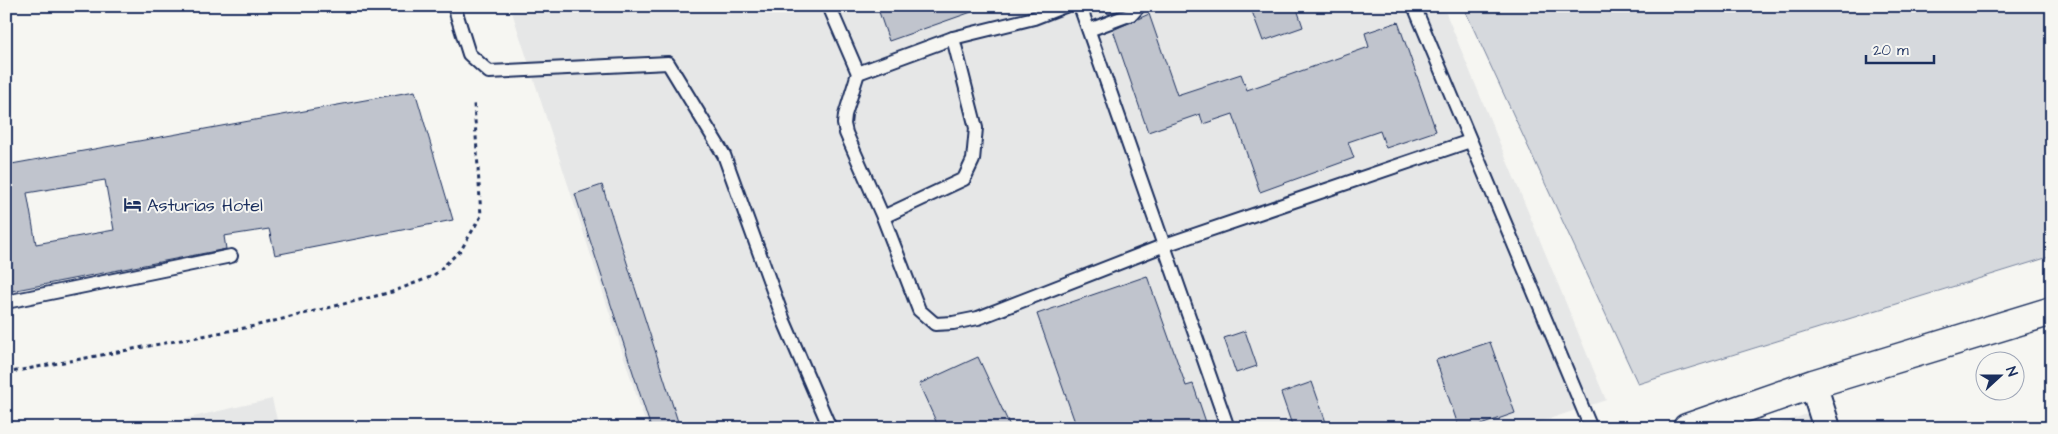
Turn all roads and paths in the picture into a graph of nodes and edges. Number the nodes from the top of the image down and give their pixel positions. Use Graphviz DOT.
graph roads {
  1 [pos="454,6"];
  2 [pos="829,6"];
  3 [pos="1066,6"];
  4 [pos="1080,6"];
  5 [pos="1139,6"];
  6 [pos="1414,6"];
  7 [pos="1089,30"];
  8 [pos="953,38"];
  9 [pos="858,73"];
  10 [pos="474,104"];
  11 [pos="1470,141"];
  12 [pos="883,217"];
  13 [pos="1165,245"];
  14 [pos="231,256"];
  15 [pos="6,302"];
  16 [pos="2052,311"];
  17 [pos="6,373"];
  18 [pos="1813,384"];
  19 [pos="830,428"];
  20 [pos="1228,428"];
  21 [pos="1591,428"];
  22 [pos="1687,428"];
  23 [pos="1827,428"];
  1 -- 19 [label="lane"];
  2 -- 9 [label="lane"];
  3 -- 8 [label="lane"];
  4 -- 7 [label="lane"];
  5 -- 7 [label="lane"];
  6 -- 11 [label="lane"];
  7 -- 13 [label="lane"];
  8 -- 9 [label="lane"];
  8 -- 12 [label="lane"];
  9 -- 12 [label="lane"];
  10 -- 17 [label="path"];
  11 -- 13 [label="lane"];
  11 -- 21 [label="lane"];
  12 -- 13 [label="lane"];
  13 -- 20 [label="lane"];
  14 -- 15 [label="lane"];
  16 -- 18 [label="main road"];
  18 -- 22 [label="main road"];
  18 -- 23 [label="street"];
}
